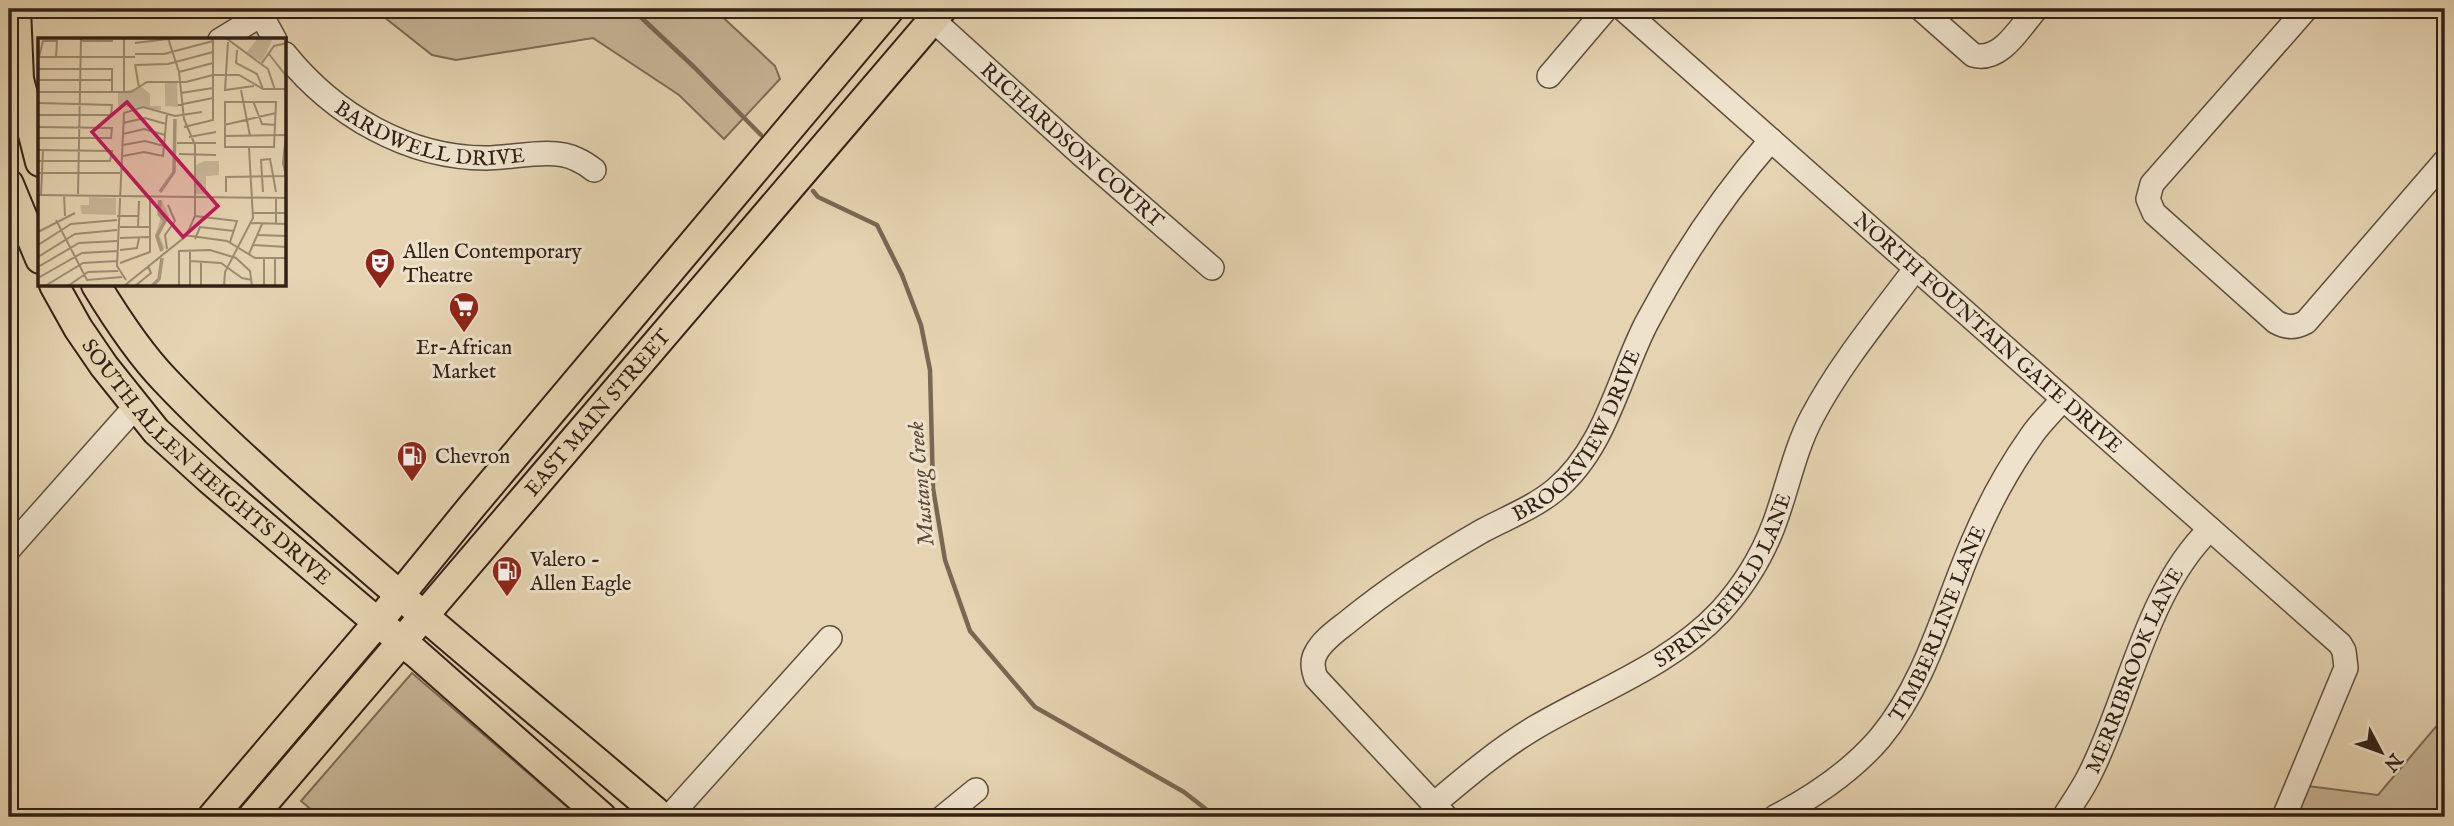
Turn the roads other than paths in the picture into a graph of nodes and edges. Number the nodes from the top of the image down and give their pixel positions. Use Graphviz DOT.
graph roads {
  1 [pos="16,9"];
  2 [pos="890,9"];
  3 [pos="1606,9"];
  4 [pos="1623,9"];
  5 [pos="1921,9"];
  6 [pos="2036,9"];
  7 [pos="2306,9"];
  8 [pos="260,12"];
  9 [pos="938,14"];
  10 [pos="223,38"];
  11 [pos="274,38"];
  12 [pos="13,49"];
  13 [pos="287,57"];
  14 [pos="1549,76"];
  15 [pos="1770,140"];
  16 [pos="38,154"];
  17 [pos="2445,161"];
  18 [pos="594,170"];
  19 [pos="9,184"];
  20 [pos="705,229"];
  21 [pos="38,254"];
  22 [pos="1212,268"];
  23 [pos="1916,268"];
  24 [pos="55,287"];
  25 [pos="97,287"];
  26 [pos="593,361"];
  27 [pos="163,378"];
  28 [pos="621,387"];
  29 [pos="2063,399"];
  30 [pos="136,406"];
  31 [pos="524,501"];
  32 [pos="2210,529"];
  33 [pos="9,550"];
  34 [pos="399,596"];
  35 [pos="423,616"];
  36 [pos="378,622"];
  37 [pos="830,638"];
  38 [pos="403,641"];
  39 [pos="976,790"];
  40 [pos="1440,811"];
  41 [pos="212,817"];
  42 [pos="252,817"];
  43 [pos="602,817"];
  44 [pos="662,817"];
  45 [pos="669,817"];
  46 [pos="943,817"];
  47 [pos="1775,817"];
  48 [pos="2064,817"];
  49 [pos="2284,817"];
  1 -- 12 [label="main road"];
  2 -- 20 [label="main road, EAST MAIN STREET"];
  3 -- 14 [label="street"];
  4 -- 15 [label="street, NORTH FOUNTAIN GATE DRIVE"];
  5 -- 6 [label="street"];
  7 -- 17 [label="street"];
  8 -- 10 [label="street"];
  8 -- 11 [label="street"];
  9 -- 22 [label="street, RICHARDSON COURT"];
  9 -- 28 [label="main road, EAST MAIN STREET"];
  12 -- 16 [label="main road"];
  13 -- 18 [label="street, BARDWELL DRIVE"];
  15 -- 23 [label="street, NORTH FOUNTAIN GATE DRIVE"];
  15 -- 40 [label="street, BROOKVIEW DRIVE"];
  19 -- 21 [label="main road"];
  20 -- 26 [label="main road, EAST MAIN STREET"];
  20 -- 28 [label="main road"];
  23 -- 29 [label="street, NORTH FOUNTAIN GATE DRIVE"];
  23 -- 40 [label="street, SPRINGFIELD LANE"];
  24 -- 30 [label="main road, SOUTH ALLEN HEIGHTS DRIVE"];
  25 -- 27 [label="main road, SOUTH ALLEN HEIGHTS DRIVE"];
  26 -- 31 [label="main road"];
  26 -- 34 [label="main road, EAST MAIN STREET"];
  27 -- 30 [label="main road"];
  27 -- 34 [label="main road, SOUTH ALLEN HEIGHTS DRIVE"];
  28 -- 31 [label="main road, EAST MAIN STREET"];
  29 -- 32 [label="street, NORTH FOUNTAIN GATE DRIVE"];
  29 -- 47 [label="street, TIMBERLINE LANE"];
  30 -- 33 [label="street"];
  30 -- 36 [label="main road, SOUTH ALLEN HEIGHTS DRIVE"];
  31 -- 35 [label="main road, EAST MAIN STREET"];
  32 -- 48 [label="street, MERRIBROOK LANE"];
  32 -- 49 [label="street, NORTH FOUNTAIN GATE DRIVE"];
  34 -- 35 [label="main road, SOUTH ALLEN HEIGHTS DRIVE"];
  34 -- 36 [label="main road, EAST MAIN STREET"];
  35 -- 38 [label="main road, EAST MAIN STREET"];
  35 -- 44 [label="main road, SOUTH ALLEN HEIGHTS DRIVE"];
  36 -- 38 [label="main road, SOUTH ALLEN HEIGHTS DRIVE"];
  36 -- 41 [label="main road, EAST MAIN STREET"];
  37 -- 45 [label="street"];
  38 -- 42 [label="main road, EAST MAIN STREET"];
  38 -- 43 [label="main road, SOUTH ALLEN HEIGHTS DRIVE"];
  39 -- 46 [label="street"];
}
